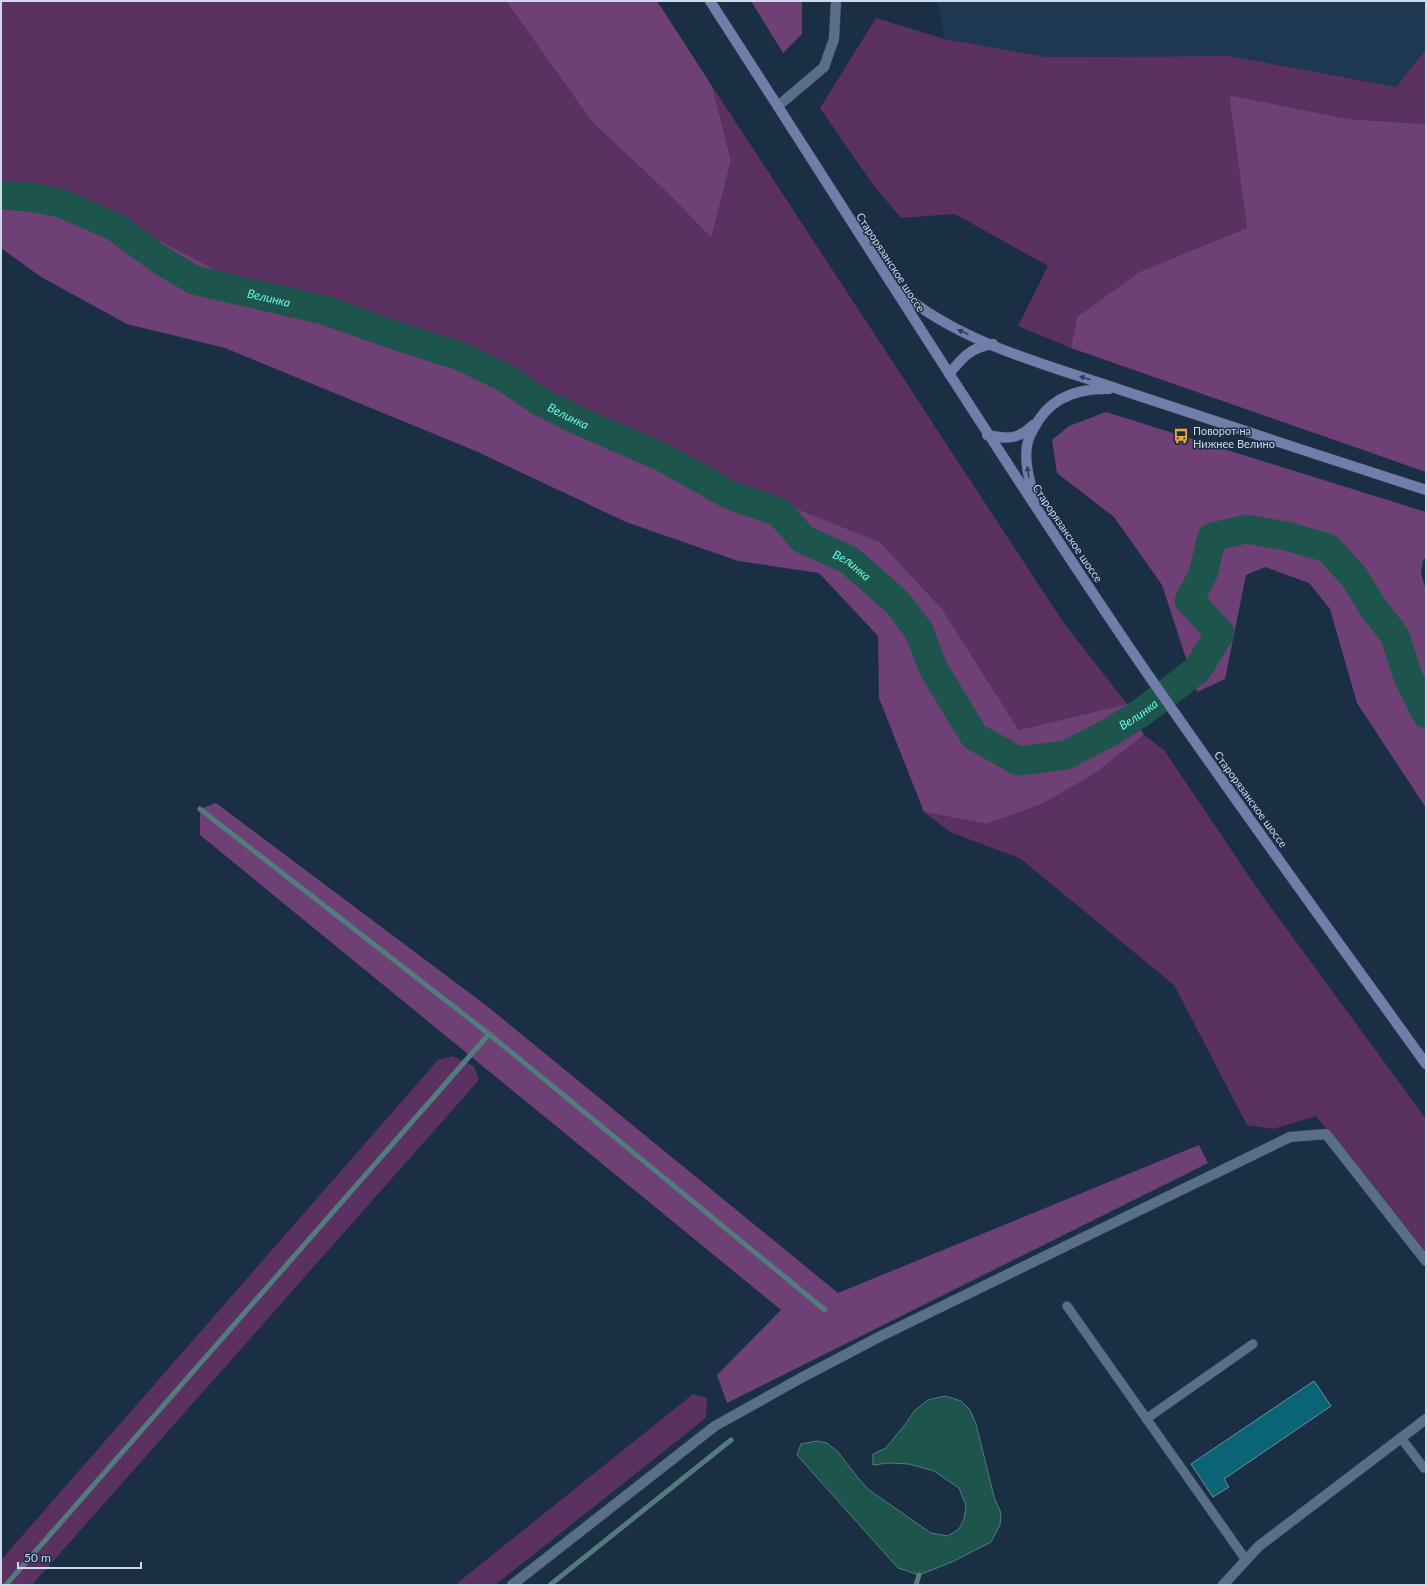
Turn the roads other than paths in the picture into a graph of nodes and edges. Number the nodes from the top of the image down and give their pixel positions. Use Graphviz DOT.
graph roads {
  1 [pos="710,1"];
  2 [pos="836,1"];
  3 [pos="778,106"];
  4 [pos="892,284"];
  5 [pos="993,344"];
  6 [pos="948,374"];
  7 [pos="1122,390"];
  8 [pos="1037,421"];
  9 [pos="987,434"];
  10 [pos="1426,490"];
  11 [pos="1038,510"];
  12 [pos="1426,1064"];
  13 [pos="1426,1261"];
  14 [pos="1067,1306"];
  15 [pos="1253,1344"];
  16 [pos="1146,1419"];
  17 [pos="1426,1419"];
  18 [pos="1401,1438"];
  19 [pos="1424,1468"];
  20 [pos="1246,1560"];
  21 [pos="512,1585"];
  22 [pos="1223,1585"];
  1 -- 3 [label="main road, Старорязанское шоссе"];
  2 -- 3 [label="street"];
  3 -- 4 [label="main road, Старорязанское шоссе"];
  5 -- 4 [label="main road, one-way"];
  4 -- 6 [label="main road, Старорязанское шоссе"];
  5 -- 6 [label="main road"];
  7 -- 5 [label="main road, one-way"];
  6 -- 9 [label="main road, Старорязанское шоссе"];
  7 -- 8 [label="main road"];
  7 -- 10 [label="main road"];
  8 -- 9 [label="main road"];
  11 -- 8 [label="main road, one-way"];
  9 -- 11 [label="main road, Старорязанское шоссе"];
  11 -- 12 [label="main road, Старорязанское шоссе"];
  13 -- 21 [label="street"];
  14 -- 16 [label="lane"];
  15 -- 16 [label="lane"];
  16 -- 20 [label="lane"];
  17 -- 18 [label="street"];
  18 -- 19 [label="lane"];
  18 -- 20 [label="street"];
  20 -- 22 [label="street"];
}
